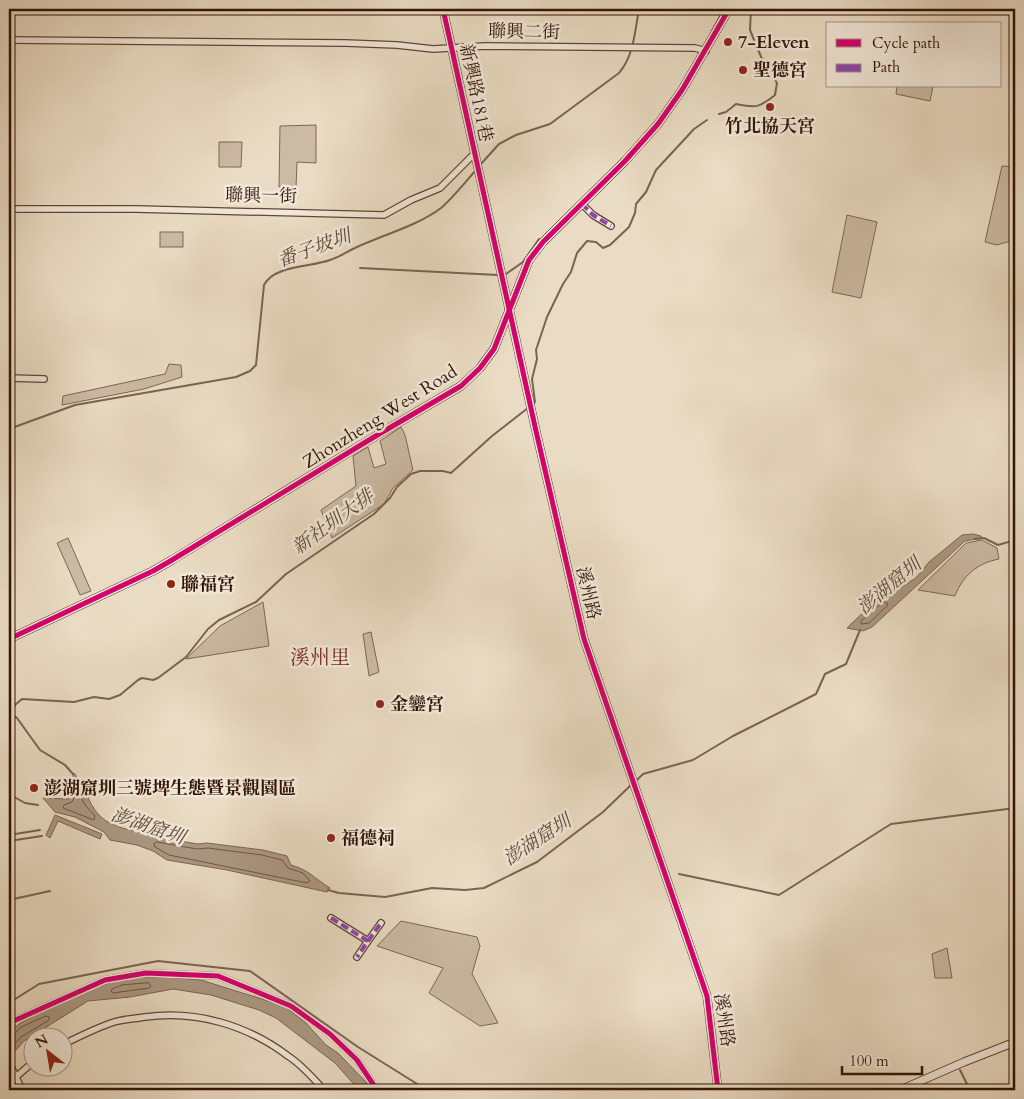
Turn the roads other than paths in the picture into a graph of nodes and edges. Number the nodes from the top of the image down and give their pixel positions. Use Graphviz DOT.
graph roads {
  1 [pos="444,9"];
  2 [pos="729,9"];
  3 [pos="9,40"];
  4 [pos="452,47"];
  5 [pos="706,51"];
  6 [pos="475,153"];
  7 [pos="582,204"];
  8 [pos="9,209"];
  9 [pos="611,226"];
  10 [pos="510,310"];
  11 [pos="9,378"];
  12 [pos="44,379"];
  13 [pos="9,639"];
  14 [pos="331,918"];
  15 [pos="381,923"];
  16 [pos="368,941"];
  17 [pos="357,957"];
  18 [pos="9,1024"];
  19 [pos="72,1040"];
  20 [pos="1015,1042"];
  21 [pos="9,1062"];
  22 [pos="22,1071"];
  23 [pos="16,1077"];
  24 [pos="9,1081"];
  25 [pos="22,1090"];
  26 [pos="324,1090"];
  27 [pos="377,1090"];
  28 [pos="718,1090"];
  29 [pos="900,1090"];
  1 -- 4 [label="street, 新興路181巷"];
  2 -- 5 [label="main road, Zhonzheng West Road"];
  3 -- 4 [label="street, 聯興二街"];
  4 -- 5 [label="street, 聯興二街"];
  4 -- 6 [label="street, 新興路181巷"];
  5 -- 7 [label="main road, Zhonzheng West Road"];
  6 -- 8 [label="street, 聯興一街"];
  6 -- 10 [label="street, 新興路181巷"];
  7 -- 9 [label="street"];
  7 -- 10 [label="main road, Zhonzheng West Road"];
  10 -- 13 [label="main road, Zhonzheng West Road"];
  10 -- 28 [label="street, 溪州路"];
  11 -- 12 [label="street"];
  14 -- 16 [label="street"];
  15 -- 16 [label="street"];
  16 -- 17 [label="street"];
  18 -- 27 [label="street"];
  19 -- 26 [label="street"];
  20 -- 29 [label="street"];
  21 -- 23 [label="street"];
  22 -- 23 [label="street"];
  23 -- 24 [label="street"];
  23 -- 25 [label="street"];
}
